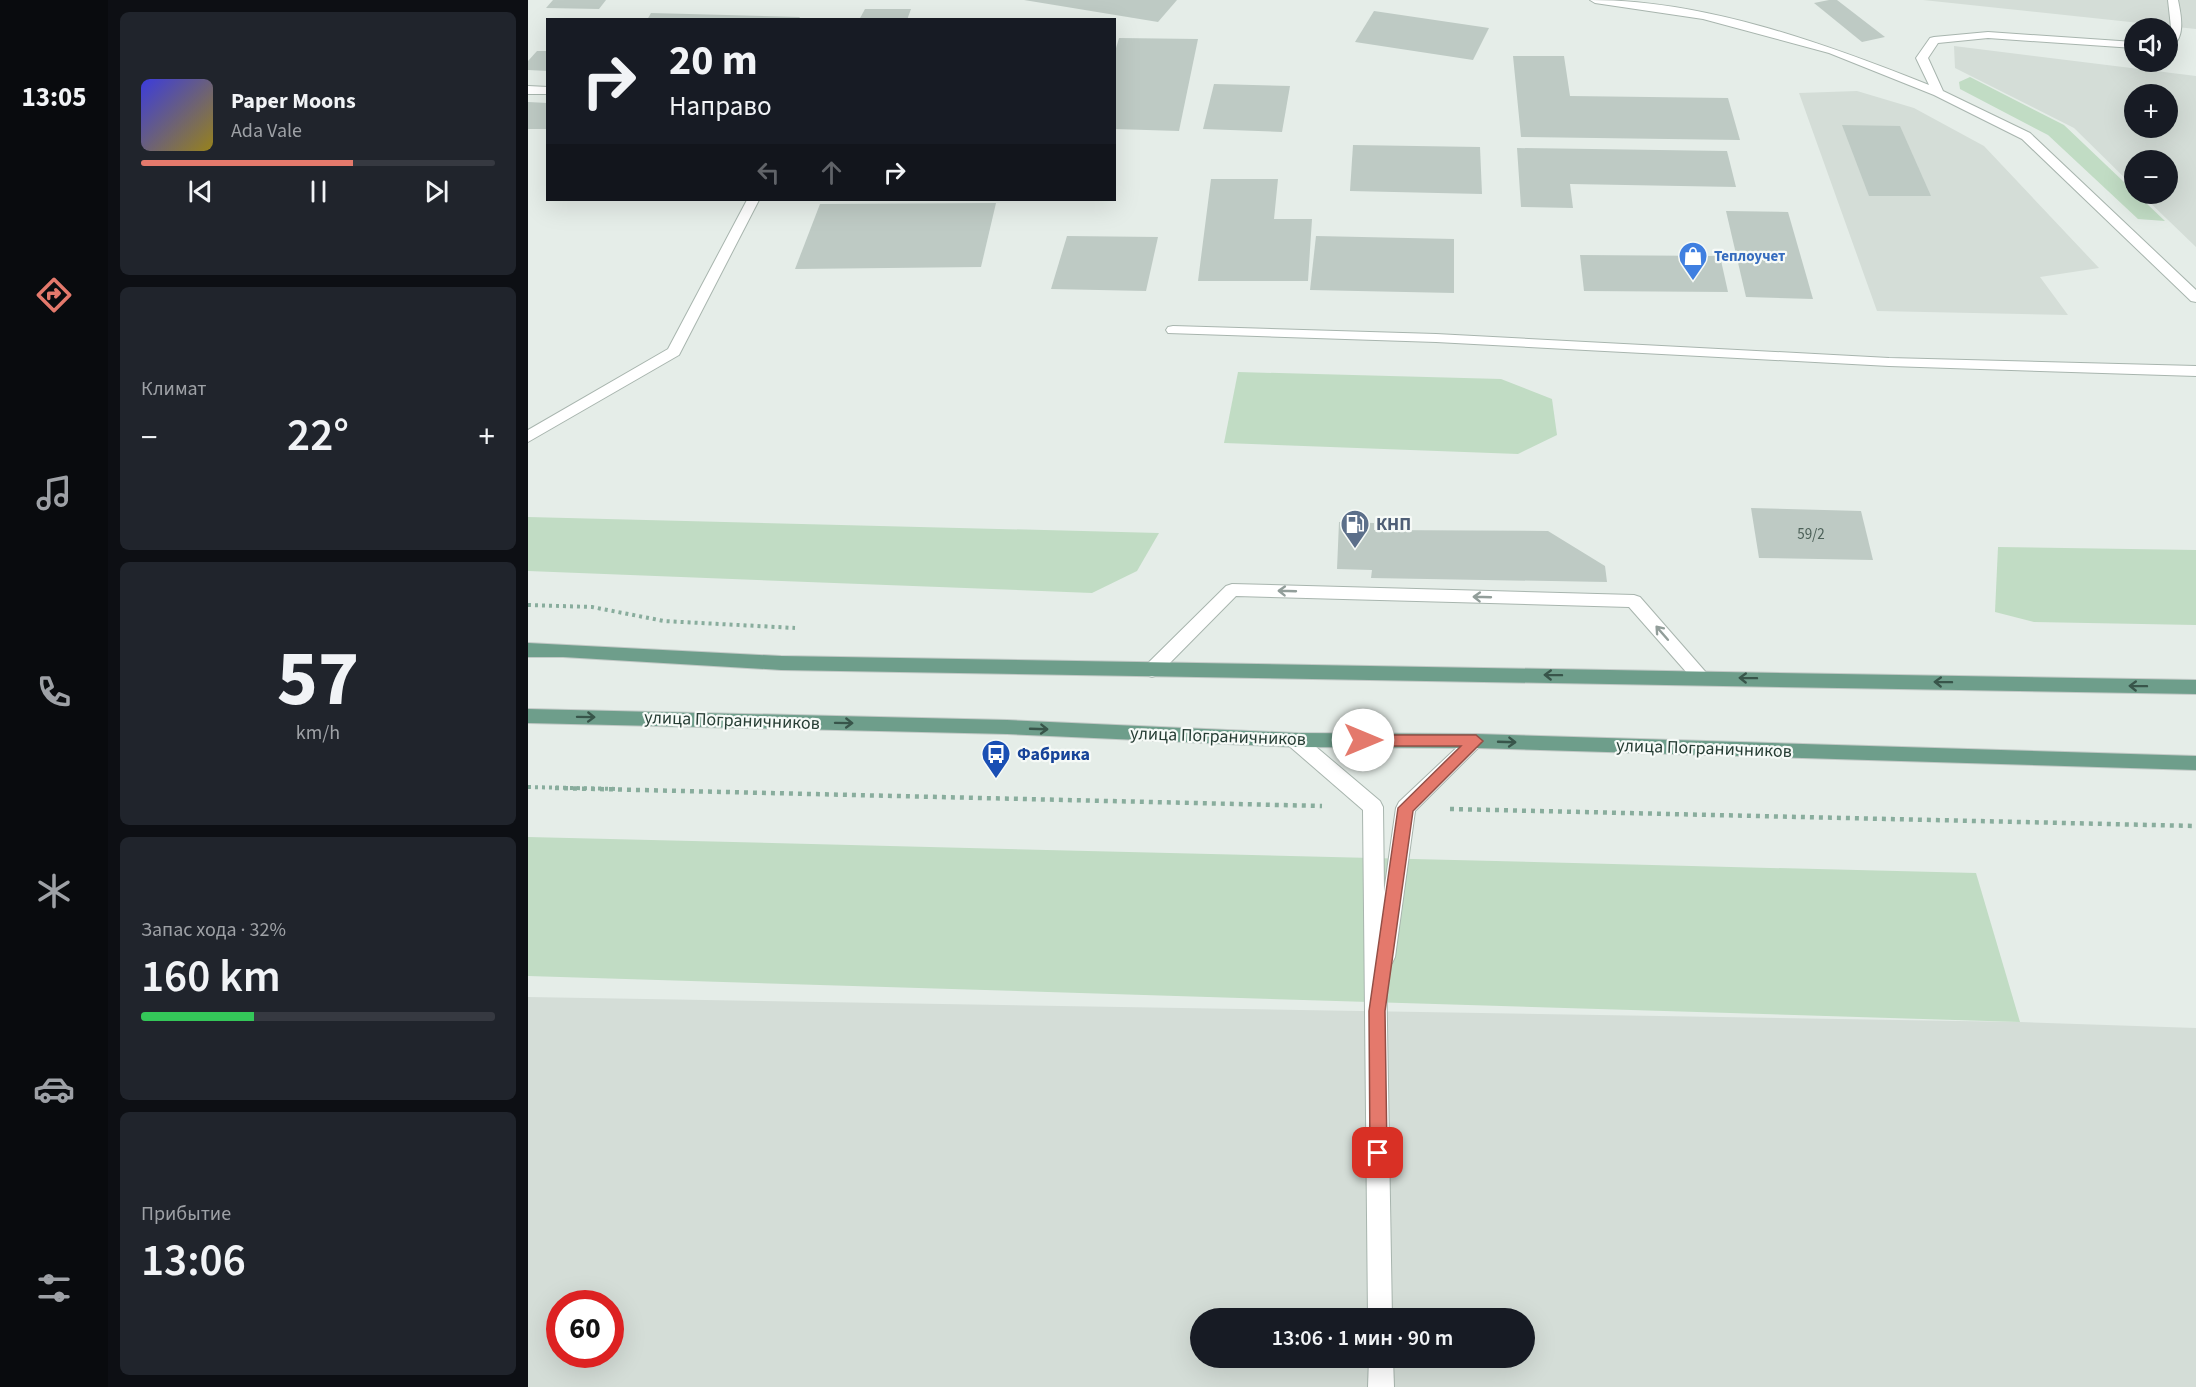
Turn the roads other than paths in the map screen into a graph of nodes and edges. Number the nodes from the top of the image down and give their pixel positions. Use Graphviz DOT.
graph roads {
  1 [pos="1595,0"];
  2 [pos="2174,0"];
  3 [pos="1659,5"];
  4 [pos="2176,18"];
  5 [pos="2124,44"];
  6 [pos="528,90"];
  7 [pos="546,91"];
  8 [pos="1938,93"];
  9 [pos="752,201"];
  10 [pos="2196,298"];
  11 [pos="1173,330"];
  12 [pos="2196,371"];
  13 [pos="528,436"];
  14 [pos="528,650"];
  15 [pos="1152,670"];
  16 [pos="1701,677"];
  17 [pos="2196,687"];
  18 [pos="528,716"];
  19 [pos="1295,740"];
  20 [pos="1476,741"];
  21 [pos="2196,763"];
  22 [pos="1377,1011"];
  23 [pos="1380,1308"];
  24 [pos="1381,1368"];
  25 [pos="1381,1387"];
  1 -- 3 [label="lane"];
  2 -- 4 [label="lane"];
  3 -- 8 [label="lane"];
  5 -- 8 [label="lane"];
  6 -- 7 [label="lane"];
  8 -- 10 [label="lane"];
  9 -- 13 [label="lane"];
  11 -- 12 [label="lane"];
  14 -- 15 [label="main road"];
  16 -- 15 [label="main road, one-way"];
  16 -- 15 [label="lane, one-way"];
  17 -- 16 [label="main road, one-way"];
  18 -- 19 [label="main road, улица Пограничников, one-way"];
  19 -- 20 [label="main road, улица Пограничников"];
  19 -- 22 [label="lane"];
  20 -- 21 [label="main road, улица Пограничников, one-way"];
  20 -- 22 [label="lane"];
  22 -- 23 [label="lane"];
  24 -- 25 [label="lane"];
}
